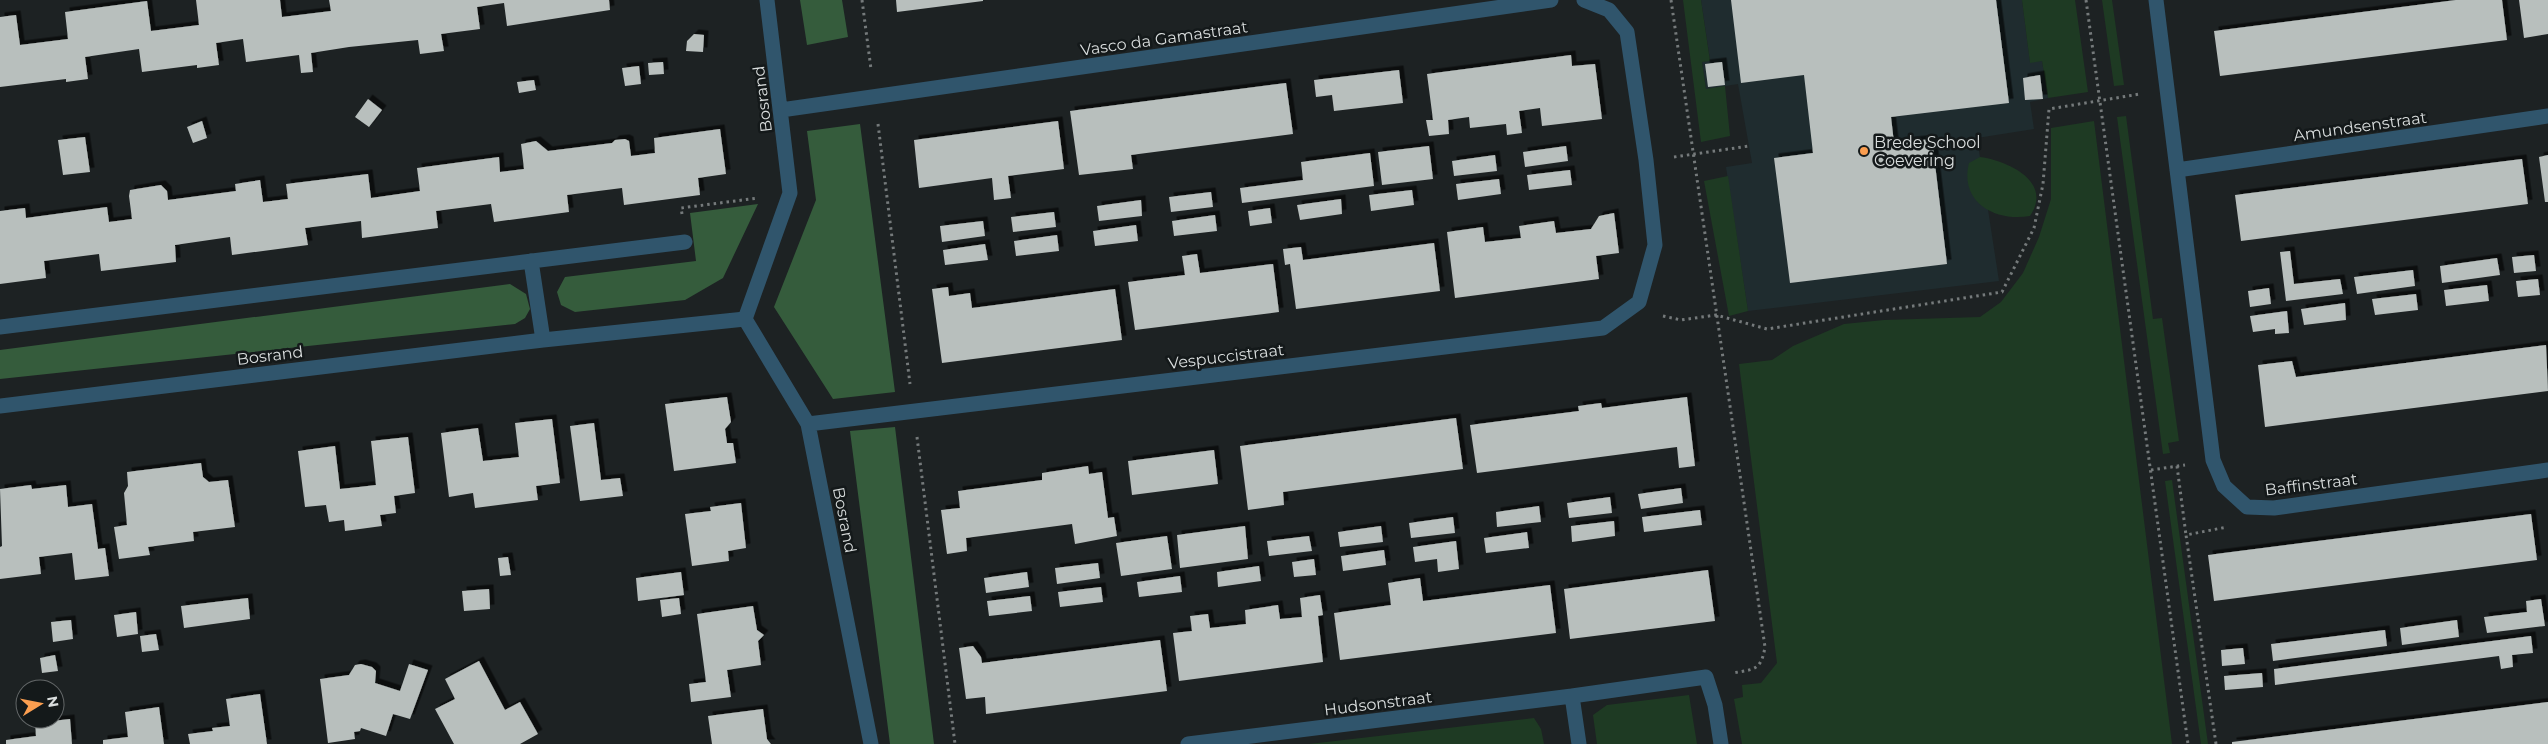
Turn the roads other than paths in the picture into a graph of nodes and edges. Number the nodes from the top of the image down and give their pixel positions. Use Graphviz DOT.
graph roads {
  1 [pos="767,0"];
  2 [pos="1551,0"];
  3 [pos="1584,0"];
  4 [pos="2156,0"];
  5 [pos="781,110"];
  6 [pos="2548,116"];
  7 [pos="2177,170"];
  8 [pos="685,242"];
  9 [pos="532,261"];
  10 [pos="745,319"];
  11 [pos="0,327"];
  12 [pos="543,340"];
  13 [pos="0,406"];
  14 [pos="808,424"];
  15 [pos="2548,470"];
  16 [pos="1572,696"];
  17 [pos="871,744"];
  18 [pos="1188,744"];
  19 [pos="1579,744"];
  20 [pos="1721,744"];
  1 -- 5 [label="street, Bosrand"];
  2 -- 5 [label="street, Vasco da Gamastraat"];
  3 -- 14 [label="street, Vespuccistraat"];
  4 -- 7 [label="street, Baffinstraat"];
  5 -- 10 [label="street, Bosrand"];
  6 -- 7 [label="street, Amundsenstraat"];
  7 -- 15 [label="street, Baffinstraat"];
  8 -- 9 [label="street"];
  9 -- 11 [label="street"];
  9 -- 12 [label="street"];
  10 -- 12 [label="street, Bosrand"];
  10 -- 14 [label="street, Bosrand"];
  12 -- 13 [label="street, Bosrand"];
  14 -- 17 [label="street, Bosrand"];
  16 -- 18 [label="street, Hudsonstraat"];
  16 -- 19 [label="street"];
  16 -- 20 [label="street, Hudsonstraat"];
}
